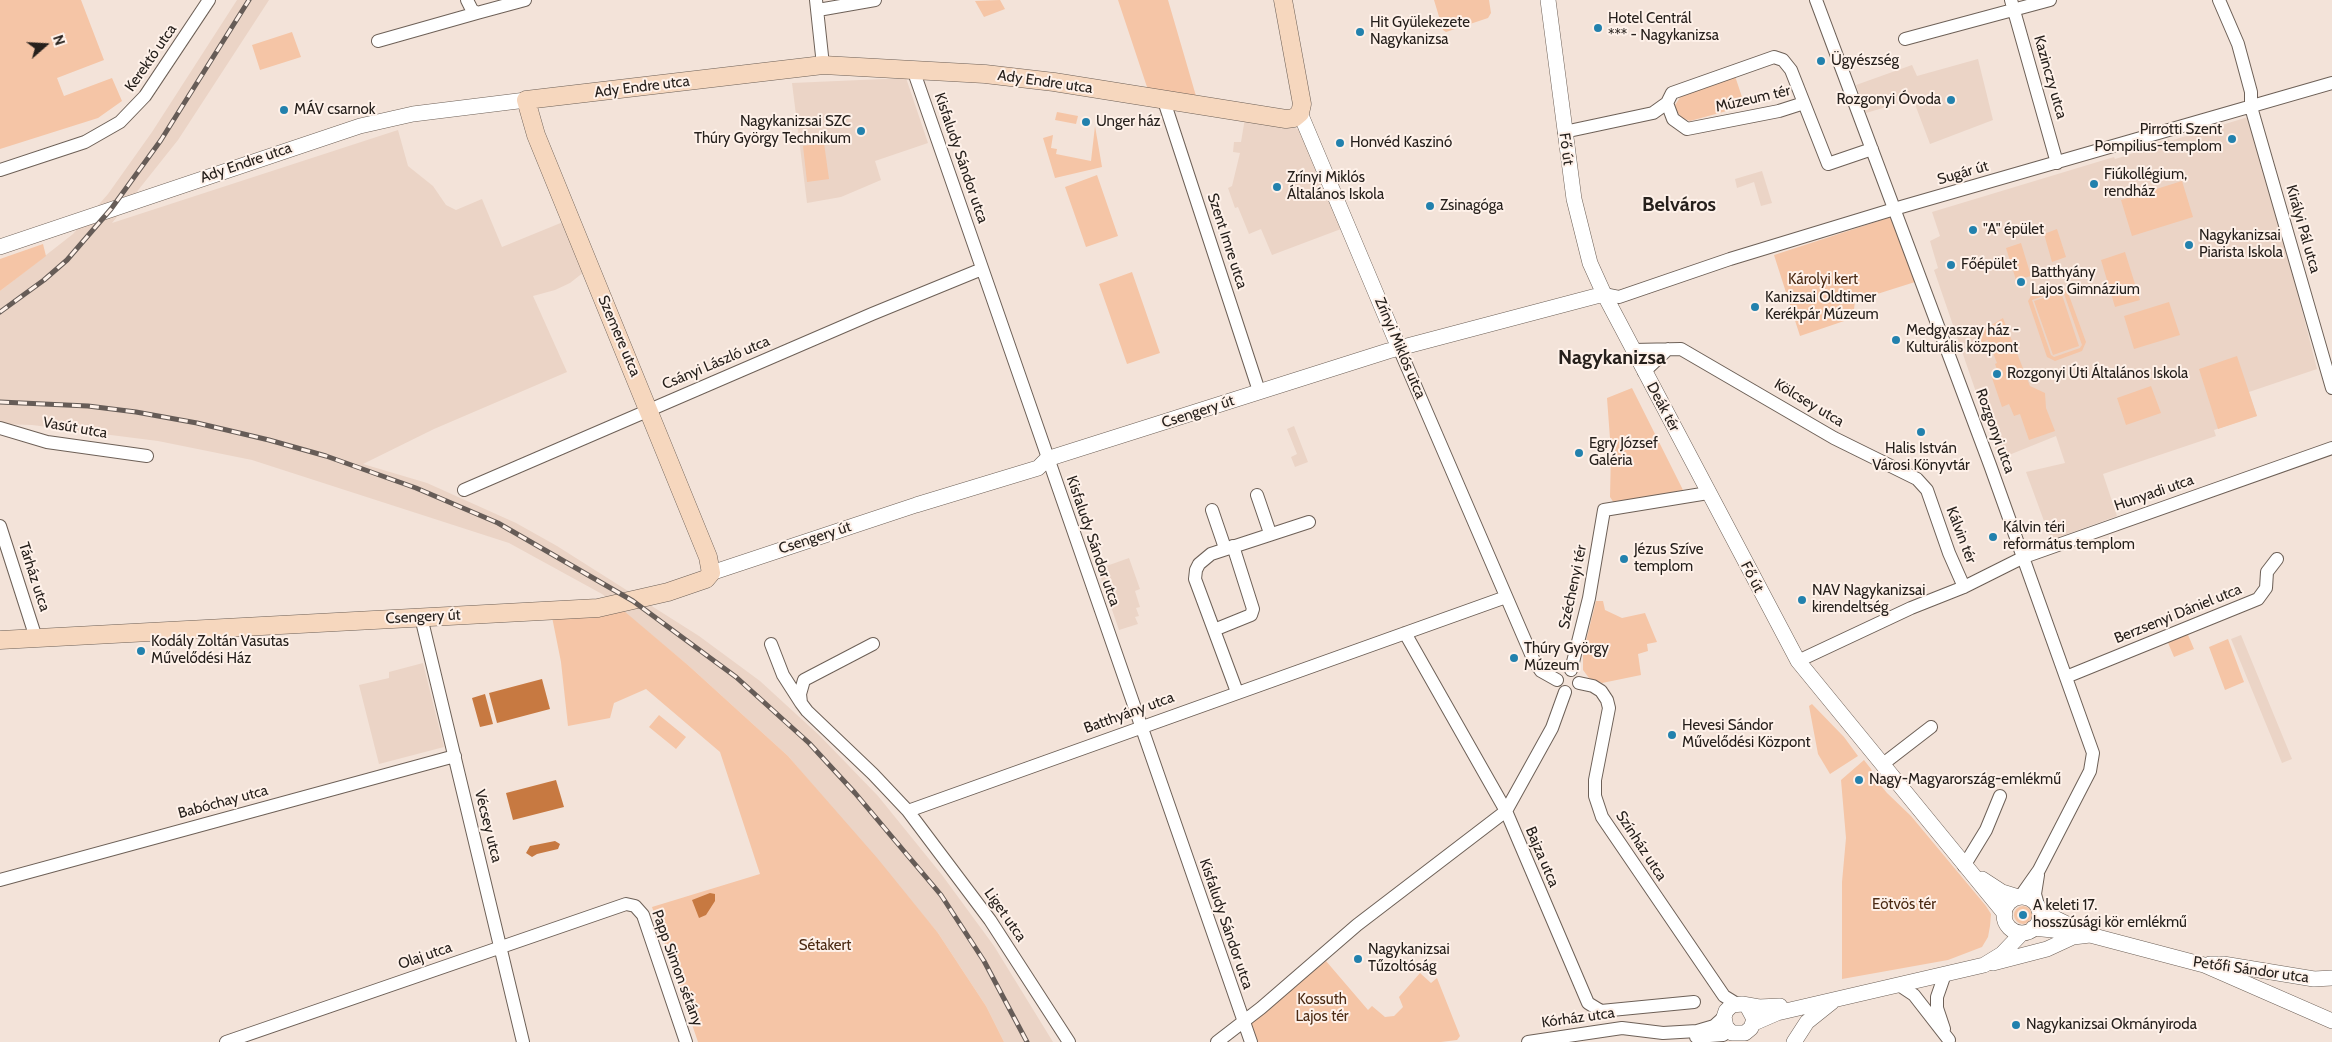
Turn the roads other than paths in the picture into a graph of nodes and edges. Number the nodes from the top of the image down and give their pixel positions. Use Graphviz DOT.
graph roads {
  1 [pos="208,0"];
  2 [pos="466,0"];
  3 [pos="525,0"];
  4 [pos="875,0"];
  5 [pos="1283,0"];
  6 [pos="1816,0"];
  7 [pos="2050,0"];
  8 [pos="2220,0"];
  9 [pos="1549,2"];
  10 [pos="817,5"];
  11 [pos="2012,5"];
  12 [pos="478,13"];
  13 [pos="1905,39"];
  14 [pos="378,41"];
  15 [pos="823,65"];
  16 [pos="917,70"];
  17 [pos="2332,83"];
  18 [pos="526,100"];
  19 [pos="1164,100"];
  20 [pos="1667,103"];
  21 [pos="1804,103"];
  22 [pos="2251,107"];
  23 [pos="1300,114"];
  24 [pos="1564,132"];
  25 [pos="1872,149"];
  26 [pos="2057,163"];
  27 [pos="0,170"];
  28 [pos="1895,209"];
  29 [pos="0,246"];
  30 [pos="982,269"];
  31 [pos="1604,294"];
  32 [pos="1399,348"];
  33 [pos="1668,349"];
  34 [pos="1633,350"];
  35 [pos="1644,372"];
  36 [pos="2332,388"];
  37 [pos="1259,391"];
  38 [pos="650,410"];
  39 [pos="0,428"];
  40 [pos="2332,448"];
  41 [pos="147,456"];
  42 [pos="1047,459"];
  43 [pos="464,490"];
  44 [pos="1708,493"];
  45 [pos="1928,494"];
  46 [pos="1257,495"];
  47 [pos="1212,510"];
  48 [pos="1309,522"];
  49 [pos="0,526"];
  50 [pos="1270,533"];
  51 [pos="1229,547"];
  52 [pos="2024,558"];
  53 [pos="2277,559"];
  54 [pos="711,573"];
  55 [pos="1964,587"];
  56 [pos="1506,597"];
  57 [pos="421,617"];
  58 [pos="1214,630"];
  59 [pos="1405,633"];
  60 [pos="36,638"];
  61 [pos="0,640"];
  62 [pos="771,644"];
  63 [pos="872,644"];
  64 [pos="1798,660"];
  65 [pos="1571,670"];
  66 [pos="2066,677"];
  67 [pos="1557,680"];
  68 [pos="1579,683"];
  69 [pos="1237,692"];
  70 [pos="1565,692"];
  71 [pos="801,703"];
  72 [pos="1141,726"];
  73 [pos="1931,727"];
  74 [pos="454,756"];
  75 [pos="1883,764"];
  76 [pos="2000,796"];
  77 [pos="908,811"];
  78 [pos="1506,811"];
  79 [pos="1967,869"];
  80 [pos="2039,870"];
  81 [pos="0,880"];
  82 [pos="2019,897"];
  83 [pos="635,906"];
  84 [pos="2039,908"];
  85 [pos="2005,917"];
  86 [pos="2027,931"];
  87 [pos="2087,934"];
  88 [pos="500,947"];
  89 [pos="1989,962"];
  90 [pos="2204,966"];
  91 [pos="1945,974"];
  92 [pos="2332,978"];
  93 [pos="1899,985"];
  94 [pos="1834,1000"];
  95 [pos="1694,1002"];
  96 [pos="1733,1018"];
  97 [pos="2332,1021"];
  98 [pos="1243,1023"];
  99 [pos="1752,1026"];
  100 [pos="1650,1036"];
  101 [pos="1949,1041"];
  102 [pos="226,1042"];
  103 [pos="523,1042"];
  104 [pos="686,1042"];
  105 [pos="1069,1042"];
  106 [pos="1217,1042"];
  107 [pos="1251,1042"];
  108 [pos="1528,1042"];
  109 [pos="1758,1042"];
  110 [pos="1794,1042"];
  1 -- 27 [label="street, Kerektó utca"];
  2 -- 12 [label="street"];
  3 -- 12 [label="street"];
  4 -- 10 [label="street"];
  5 -- 23 [label="main road, Zrínyi Miklós utca"];
  6 -- 25 [label="street, Rozgonyi utca"];
  7 -- 11 [label="street"];
  8 -- 22 [label="street, Királyi Pál utca"];
  9 -- 24 [label="street, Fő út"];
  10 -- 15 [label="street"];
  11 -- 13 [label="street"];
  11 -- 26 [label="street, Kazinczy utca"];
  12 -- 14 [label="street"];
  15 -- 16 [label="main road, Ady Endre utca"];
  15 -- 18 [label="main road, Ady Endre utca"];
  16 -- 19 [label="main road, Ady Endre utca"];
  16 -- 30 [label="street, Kisfaludy Sándor utca"];
  17 -- 22 [label="street, Sugár út"];
  18 -- 29 [label="street, Ady Endre utca"];
  18 -- 38 [label="main road, Szemere utca"];
  19 -- 23 [label="main road, Ady Endre utca"];
  19 -- 37 [label="street, Szent Imre utca"];
  20 -- 21 [label="street, Múzeum tér"];
  20 -- 21 [label="street, Múzeum tér"];
  20 -- 24 [label="street, Múzeum tér"];
  21 -- 25 [label="street"];
  22 -- 26 [label="street, Sugár út"];
  22 -- 36 [label="street, Királyi Pál utca"];
  23 -- 32 [label="street, Zrínyi Miklós utca"];
  24 -- 31 [label="street, Fő út"];
  25 -- 28 [label="street, Rozgonyi utca"];
  26 -- 28 [label="street, Sugár út"];
  28 -- 31 [label="street, Sugár út"];
  28 -- 52 [label="street, Rozgonyi utca"];
  30 -- 38 [label="street, Csányi László utca"];
  30 -- 42 [label="street, Kisfaludy Sándor utca"];
  31 -- 32 [label="street, Csengery út"];
  31 -- 34 [label="street, Deák tér"];
  32 -- 37 [label="street, Csengery út"];
  32 -- 56 [label="street, Zrínyi Miklós utca"];
  33 -- 34 [label="street, Kölcsey utca"];
  33 -- 35 [label="street"];
  33 -- 45 [label="street, Kölcsey utca"];
  34 -- 35 [label="street, Deák tér"];
  35 -- 44 [label="street, Deák tér"];
  37 -- 42 [label="street, Csengery út"];
  38 -- 43 [label="street, Csányi László utca"];
  38 -- 54 [label="main road, Szemere utca"];
  39 -- 41 [label="street, Vasút utca"];
  40 -- 52 [label="street, Hunyadi utca"];
  42 -- 54 [label="street, Csengery út"];
  42 -- 72 [label="street, Kisfaludy Sándor utca"];
  44 -- 64 [label="street, Fő út"];
  44 -- 65 [label="street, Széchenyi tér"];
  45 -- 55 [label="street, Kálvin tér"];
  46 -- 50 [label="street"];
  47 -- 51 [label="street"];
  48 -- 50 [label="street"];
  49 -- 60 [label="street, Tárház utca"];
  50 -- 51 [label="street"];
  51 -- 58 [label="street"];
  51 -- 58 [label="street"];
  52 -- 55 [label="street, Hunyadi utca"];
  52 -- 66 [label="street, Rozgonyi utca"];
  53 -- 66 [label="street, Berzsenyi Dániel utca"];
  54 -- 57 [label="main road, Csengery út"];
  55 -- 64 [label="street, Hunyadi utca"];
  56 -- 59 [label="street, Batthyány utca"];
  56 -- 67 [label="street, Zrínyi Miklós utca"];
  57 -- 60 [label="main road, Csengery út"];
  57 -- 74 [label="street, Vécsey utca"];
  58 -- 69 [label="street"];
  59 -- 69 [label="street, Batthyány utca"];
  59 -- 78 [label="street, Bajza utca"];
  60 -- 61 [label="main road, Csengery út"];
  62 -- 71 [label="street"];
  63 -- 71 [label="street"];
  64 -- 75 [label="street"];
  65 -- 67 [label="street"];
  65 -- 68 [label="street"];
  66 -- 80 [label="street, Rozgonyi utca"];
  67 -- 70 [label="street"];
  68 -- 70 [label="street"];
  68 -- 96 [label="street, Színház utca"];
  69 -- 72 [label="street, Batthyány utca"];
  70 -- 78 [label="street"];
  71 -- 77 [label="street"];
  72 -- 77 [label="street, Batthyány utca"];
  72 -- 98 [label="street, Kisfaludy Sándor utca"];
  73 -- 75 [label="street"];
  74 -- 81 [label="street, Babóchay utca"];
  74 -- 88 [label="street, Vécsey utca"];
  75 -- 79 [label="street"];
  76 -- 79 [label="street"];
  77 -- 105 [label="street, Liget utca"];
  78 -- 95 [label="street, Bajza utca"];
  78 -- 98 [label="street"];
  79 -- 82 [label="street"];
  79 -- 85 [label="street"];
  80 -- 82 [label="street, Rozgonyi utca"];
  80 -- 84 [label="street, Rozgonyi utca"];
  82 -- 84 [label="street"];
  82 -- 85 [label="street"];
  83 -- 88 [label="street, Olaj utca"];
  83 -- 104 [label="street, Papp Simon sétány"];
  84 -- 86 [label="street"];
  84 -- 87 [label="street, Petőfi Sándor utca"];
  85 -- 86 [label="street"];
  85 -- 89 [label="street"];
  86 -- 87 [label="street, Petőfi Sándor utca"];
  86 -- 89 [label="street"];
  87 -- 89 [label="street"];
  87 -- 90 [label="street, Petőfi Sándor utca"];
  88 -- 102 [label="street, Olaj utca"];
  88 -- 103 [label="street, Vécsey utca"];
  89 -- 91 [label="street"];
  90 -- 92 [label="street, Petőfi Sándor utca"];
  90 -- 97 [label="street"];
  91 -- 93 [label="street"];
  91 -- 101 [label="street"];
  93 -- 94 [label="street"];
  93 -- 101 [label="street"];
  94 -- 96 [label="street"];
  94 -- 99 [label="street"];
  94 -- 110 [label="street"];
  96 -- 99 [label="street"];
  96 -- 99 [label="street"];
  96 -- 100 [label="street, Kórház utca"];
  98 -- 106 [label="street"];
  98 -- 107 [label="street"];
  99 -- 109 [label="street"];
  100 -- 108 [label="street, Kórház utca"];
}
